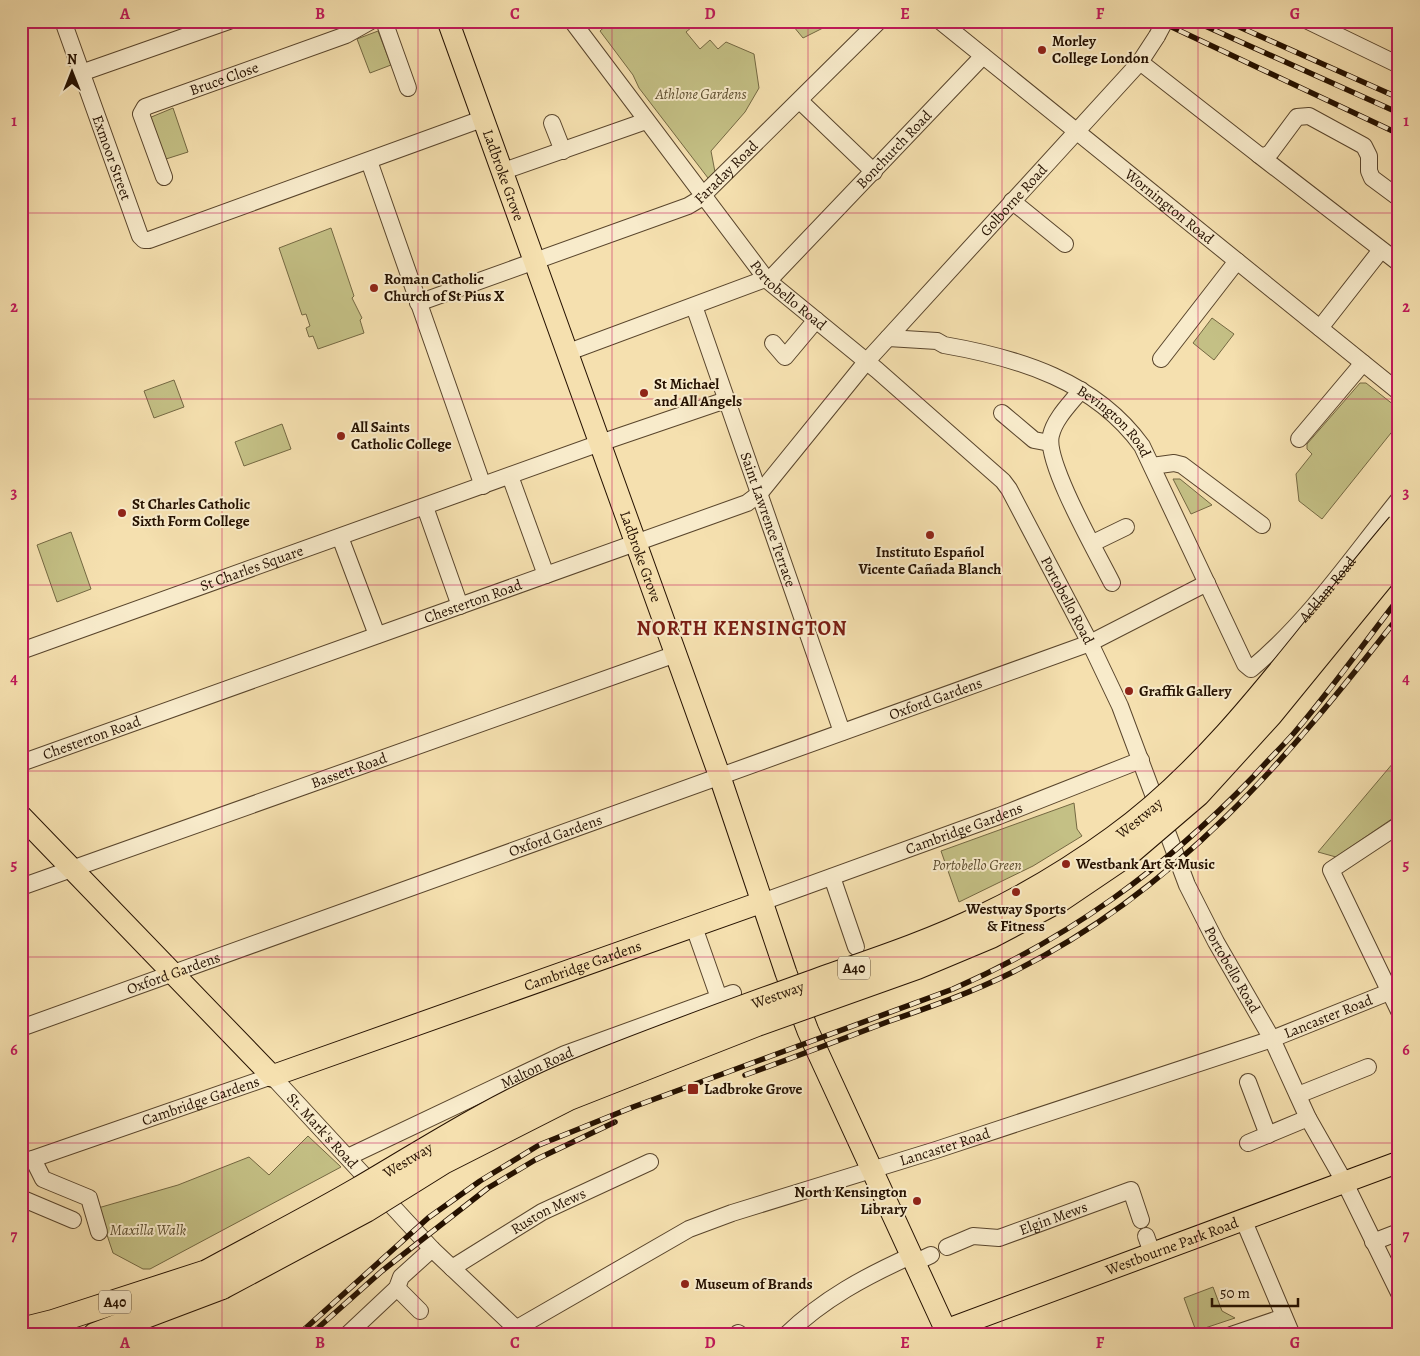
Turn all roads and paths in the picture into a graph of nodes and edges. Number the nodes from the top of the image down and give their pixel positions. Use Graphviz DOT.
graph roads {
  1 [pos="63,21"];
  2 [pos="229,21"];
  3 [pos="371,21"];
  4 [pos="384,21"];
  5 [pos="448,21"];
  6 [pos="572,21"];
  7 [pos="879,21"];
  8 [pos="940,21"];
  9 [pos="1165,21"];
  10 [pos="1308,21"];
  11 [pos="983,56"];
  12 [pos="1140,62"];
  13 [pos="1399,65"];
  14 [pos="81,73"];
  15 [pos="408,88"];
  16 [pos="800,100"];
  17 [pos="482,119"];
  18 [pos="646,121"];
  19 [pos="552,123"];
  20 [pos="1076,131"];
  21 [pos="563,151"];
  22 [pos="1263,155"];
  23 [pos="369,161"];
  24 [pos="501,172"];
  25 [pos="874,172"];
  26 [pos="164,177"];
  27 [pos="704,196"];
  28 [pos="1399,198"];
  29 [pos="1012,202"];
  30 [pos="1065,244"];
  31 [pos="1382,250"];
  32 [pos="533,260"];
  33 [pos="1237,261"];
  34 [pos="1399,263"];
  35 [pos="767,280"];
  36 [pos="418,303"];
  37 [pos="694,306"];
  38 [pos="816,320"];
  39 [pos="1320,328"];
  40 [pos="885,342"];
  41 [pos="772,344"];
  42 [pos="566,353"];
  43 [pos="1161,359"];
  44 [pos="866,362"];
  45 [pos="1362,363"];
  46 [pos="1081,390"];
  47 [pos="1399,392"];
  48 [pos="726,400"];
  49 [pos="1002,413"];
  50 [pos="1298,439"];
  51 [pos="600,443"];
  52 [pos="1050,443"];
  53 [pos="1152,466"];
  54 [pos="510,476"];
  55 [pos="483,486"];
  56 [pos="759,494"];
  57 [pos="1399,499"];
  58 [pos="426,506"];
  59 [pos="1262,525"];
  60 [pos="1399,525"];
  61 [pos="1126,527"];
  62 [pos="340,537"];
  63 [pos="636,543"];
  64 [pos="1093,543"];
  65 [pos="1399,557"];
  66 [pos="546,575"];
  67 [pos="1112,583"];
  68 [pos="1207,583"];
  69 [pos="460,606"];
  70 [pos="376,636"];
  71 [pos="1090,643"];
  72 [pos="21,652"];
  73 [pos="676,654"];
  74 [pos="842,732"];
  75 [pos="1141,760"];
  76 [pos="22,763"];
  77 [pos="720,777"];
  78 [pos="21,816"];
  79 [pos="1399,824"];
  80 [pos="72,868"];
  81 [pos="832,877"];
  82 [pos="21,887"];
  83 [pos="762,902"];
  84 [pos="694,927"];
  85 [pos="856,947"];
  86 [pos="173,973"];
  87 [pos="1395,990"];
  88 [pos="1399,1011"];
  89 [pos="21,1028"];
  90 [pos="1272,1039"];
  91 [pos="1368,1067"];
  92 [pos="272,1076"];
  93 [pos="1248,1082"];
  94 [pos="1298,1095"];
  95 [pos="1308,1118"];
  96 [pos="1268,1135"];
  97 [pos="1248,1143"];
  98 [pos="348,1157"];
  99 [pos="27,1161"];
  100 [pos="650,1162"];
  101 [pos="1399,1162"];
  102 [pos="873,1169"];
  103 [pos="1345,1183"];
  104 [pos="21,1198"];
  105 [pos="1244,1219"];
  106 [pos="73,1220"];
  107 [pos="1141,1220"];
  108 [pos="99,1232"];
  109 [pos="1399,1232"];
  110 [pos="1373,1242"];
  111 [pos="947,1247"];
  112 [pos="432,1249"];
  113 [pos="920,1257"];
  114 [pos="452,1268"];
  115 [pos="215,1279"];
  116 [pos="397,1288"];
  117 [pos="1399,1293"];
  118 [pos="420,1310"];
  119 [pos="1284,1317"];
  120 [pos="21,1330"];
  121 [pos="515,1332"];
  122 [pos="943,1333"];
  123 [pos="58,1335"];
  124 [pos="95,1335"];
  125 [pos="120,1335"];
  126 [pos="347,1335"];
  127 [pos="786,1335"];
  128 [pos="1231,1335"];
  129 [pos="1292,1335"];
  1 -- 14 [label="street, Exmoor Street"];
  2 -- 14 [label="street"];
  3 -- 26 [label="street, Bruce Close"];
  4 -- 15 [label="street"];
  5 -- 17 [label="main road, Ladbroke Grove"];
  6 -- 18 [label="street, Portobello Road"];
  7 -- 16 [label="street, Faraday Road"];
  8 -- 11 [label="street, Wornington Road"];
  9 -- 12 [label="street, Golborne Road, bridge"];
  10 -- 13 [label="street"];
  11 -- 20 [label="street, Wornington Road"];
  11 -- 25 [label="street, Bonchurch Road"];
  12 -- 20 [label="street, Golborne Road"];
  12 -- 22 [label="street"];
  14 -- 23 [label="street, Exmoor Street"];
  16 -- 25 [label="street"];
  16 -- 27 [label="street, Faraday Road"];
  17 -- 23 [label="street"];
  17 -- 24 [label="main road, Ladbroke Grove"];
  18 -- 21 [label="street"];
  18 -- 27 [label="street, Portobello Road"];
  19 -- 21 [label="street"];
  20 -- 29 [label="street, Golborne Road"];
  20 -- 33 [label="street, Wornington Road"];
  21 -- 24 [label="street"];
  22 -- 28 [label="street"];
  22 -- 31 [label="street"];
  23 -- 36 [label="street"];
  24 -- 32 [label="main road, Ladbroke Grove"];
  25 -- 35 [label="street, Bonchurch Road"];
  27 -- 32 [label="street, Faraday Road"];
  27 -- 35 [label="street, Portobello Road"];
  29 -- 30 [label="street"];
  29 -- 40 [label="street, Golborne Road"];
  31 -- 34 [label="street"];
  31 -- 39 [label="street"];
  32 -- 36 [label="street"];
  32 -- 42 [label="main road, Ladbroke Grove"];
  33 -- 39 [label="street, Wornington Road"];
  33 -- 43 [label="street"];
  35 -- 37 [label="street"];
  35 -- 38 [label="street, Portobello Road"];
  36 -- 55 [label="street"];
  37 -- 42 [label="street"];
  37 -- 48 [label="street, Saint Lawrence Terrace"];
  38 -- 41 [label="street"];
  38 -- 44 [label="street, Portobello Road"];
  39 -- 45 [label="street, Wornington Road"];
  40 -- 44 [label="street, Golborne Road"];
  40 -- 46 [label="street, Bevington Road"];
  42 -- 51 [label="main road, Ladbroke Grove"];
  44 -- 56 [label="street, Chesterton Road"];
  44 -- 71 [label="street, Portobello Road"];
  45 -- 47 [label="street, Wornington Road"];
  45 -- 50 [label="street"];
  46 -- 52 [label="street"];
  46 -- 53 [label="street, Bevington Road"];
  48 -- 51 [label="street, St Charles Square"];
  48 -- 56 [label="street, Saint Lawrence Terrace"];
  49 -- 52 [label="street"];
  51 -- 54 [label="street, St Charles Square"];
  51 -- 63 [label="main road, Ladbroke Grove"];
  52 -- 64 [label="street"];
  53 -- 59 [label="street, Bevington Road"];
  53 -- 68 [label="street"];
  54 -- 55 [label="street, St Charles Square"];
  54 -- 66 [label="street"];
  55 -- 58 [label="street, St Charles Square"];
  56 -- 63 [label="street, Chesterton Road"];
  56 -- 74 [label="street, Saint Lawrence Terrace"];
  57 -- 68 [label="street, Acklam Road"];
  58 -- 62 [label="street, St Charles Square"];
  58 -- 69 [label="street"];
  60 -- 115 [label="highway, Westway / A40, bridge"];
  61 -- 64 [label="street"];
  62 -- 70 [label="street"];
  62 -- 72 [label="street, St Charles Square"];
  63 -- 66 [label="street, Chesterton Road"];
  63 -- 73 [label="main road, Ladbroke Grove"];
  64 -- 67 [label="street"];
  65 -- 115 [label="highway, Westway / A40, bridge"];
  66 -- 69 [label="street, Chesterton Road"];
  68 -- 71 [label="street, Oxford Gardens"];
  69 -- 70 [label="street, Chesterton Road"];
  70 -- 76 [label="street, Chesterton Road"];
  71 -- 74 [label="street, Oxford Gardens"];
  71 -- 75 [label="street, Portobello Road"];
  73 -- 77 [label="main road, Ladbroke Grove"];
  73 -- 80 [label="street, Bassett Road"];
  74 -- 77 [label="street, Oxford Gardens"];
  75 -- 81 [label="street, Cambridge Gardens"];
  75 -- 90 [label="street, Portobello Road"];
  77 -- 83 [label="main road, Ladbroke Grove"];
  77 -- 86 [label="street, Oxford Gardens"];
  78 -- 80 [label="main road, St. Mark's Road"];
  79 -- 87 [label="street"];
  80 -- 82 [label="street, Bassett Road"];
  80 -- 86 [label="main road, St. Mark's Road"];
  81 -- 83 [label="street, Cambridge Gardens"];
  81 -- 85 [label="street"];
  83 -- 84 [label="main road, Cambridge Gardens"];
  83 -- 102 [label="main road, Ladbroke Grove"];
  84 -- 92 [label="main road, Cambridge Gardens"];
  84 -- 98 [label="street, Malton Road"];
  86 -- 89 [label="street, Oxford Gardens"];
  86 -- 92 [label="main road, St. Mark's Road"];
  87 -- 88 [label="street"];
  87 -- 90 [label="street, Lancaster Road"];
  90 -- 94 [label="street, Portobello Road"];
  90 -- 102 [label="street, Lancaster Road"];
  91 -- 94 [label="street"];
  92 -- 98 [label="street, St. Mark's Road"];
  92 -- 99 [label="street, Cambridge Gardens"];
  93 -- 96 [label="street"];
  94 -- 95 [label="street, Portobello Road"];
  95 -- 96 [label="street"];
  95 -- 103 [label="street, Portobello Road"];
  96 -- 97 [label="street"];
  98 -- 112 [label="street, St. Mark's Road"];
  99 -- 108 [label="street"];
  100 -- 114 [label="street, Ruston Mews"];
  101 -- 103 [label="main road, Westbourne Park Road"];
  102 -- 113 [label="main road, Ladbroke Grove"];
  102 -- 121 [label="street, Lancaster Road"];
  103 -- 105 [label="main road, Westbourne Park Road"];
  103 -- 110 [label="street, Portobello Road"];
  104 -- 106 [label="street"];
  105 -- 119 [label="street"];
  105 -- 122 [label="main road, Westbourne Park Road"];
  107 -- 111 [label="street, Elgin Mews"];
  109 -- 110 [label="street"];
  110 -- 117 [label="street, Portobello Road"];
  112 -- 114 [label="street, St. Mark's Road"];
  112 -- 116 [label="street"];
  113 -- 122 [label="main road, Ladbroke Grove"];
  113 -- 127 [label="street"];
  114 -- 121 [label="street, St. Mark's Road"];
  115 -- 120 [label="highway, A40"];
  115 -- 123 [label="highway, Westway / A40"];
  115 -- 124 [label="highway, Westway / A40"];
  115 -- 125 [label="highway, A40"];
  116 -- 118 [label="street"];
  116 -- 126 [label="street"];
  119 -- 128 [label="street"];
  119 -- 129 [label="street"];
}
